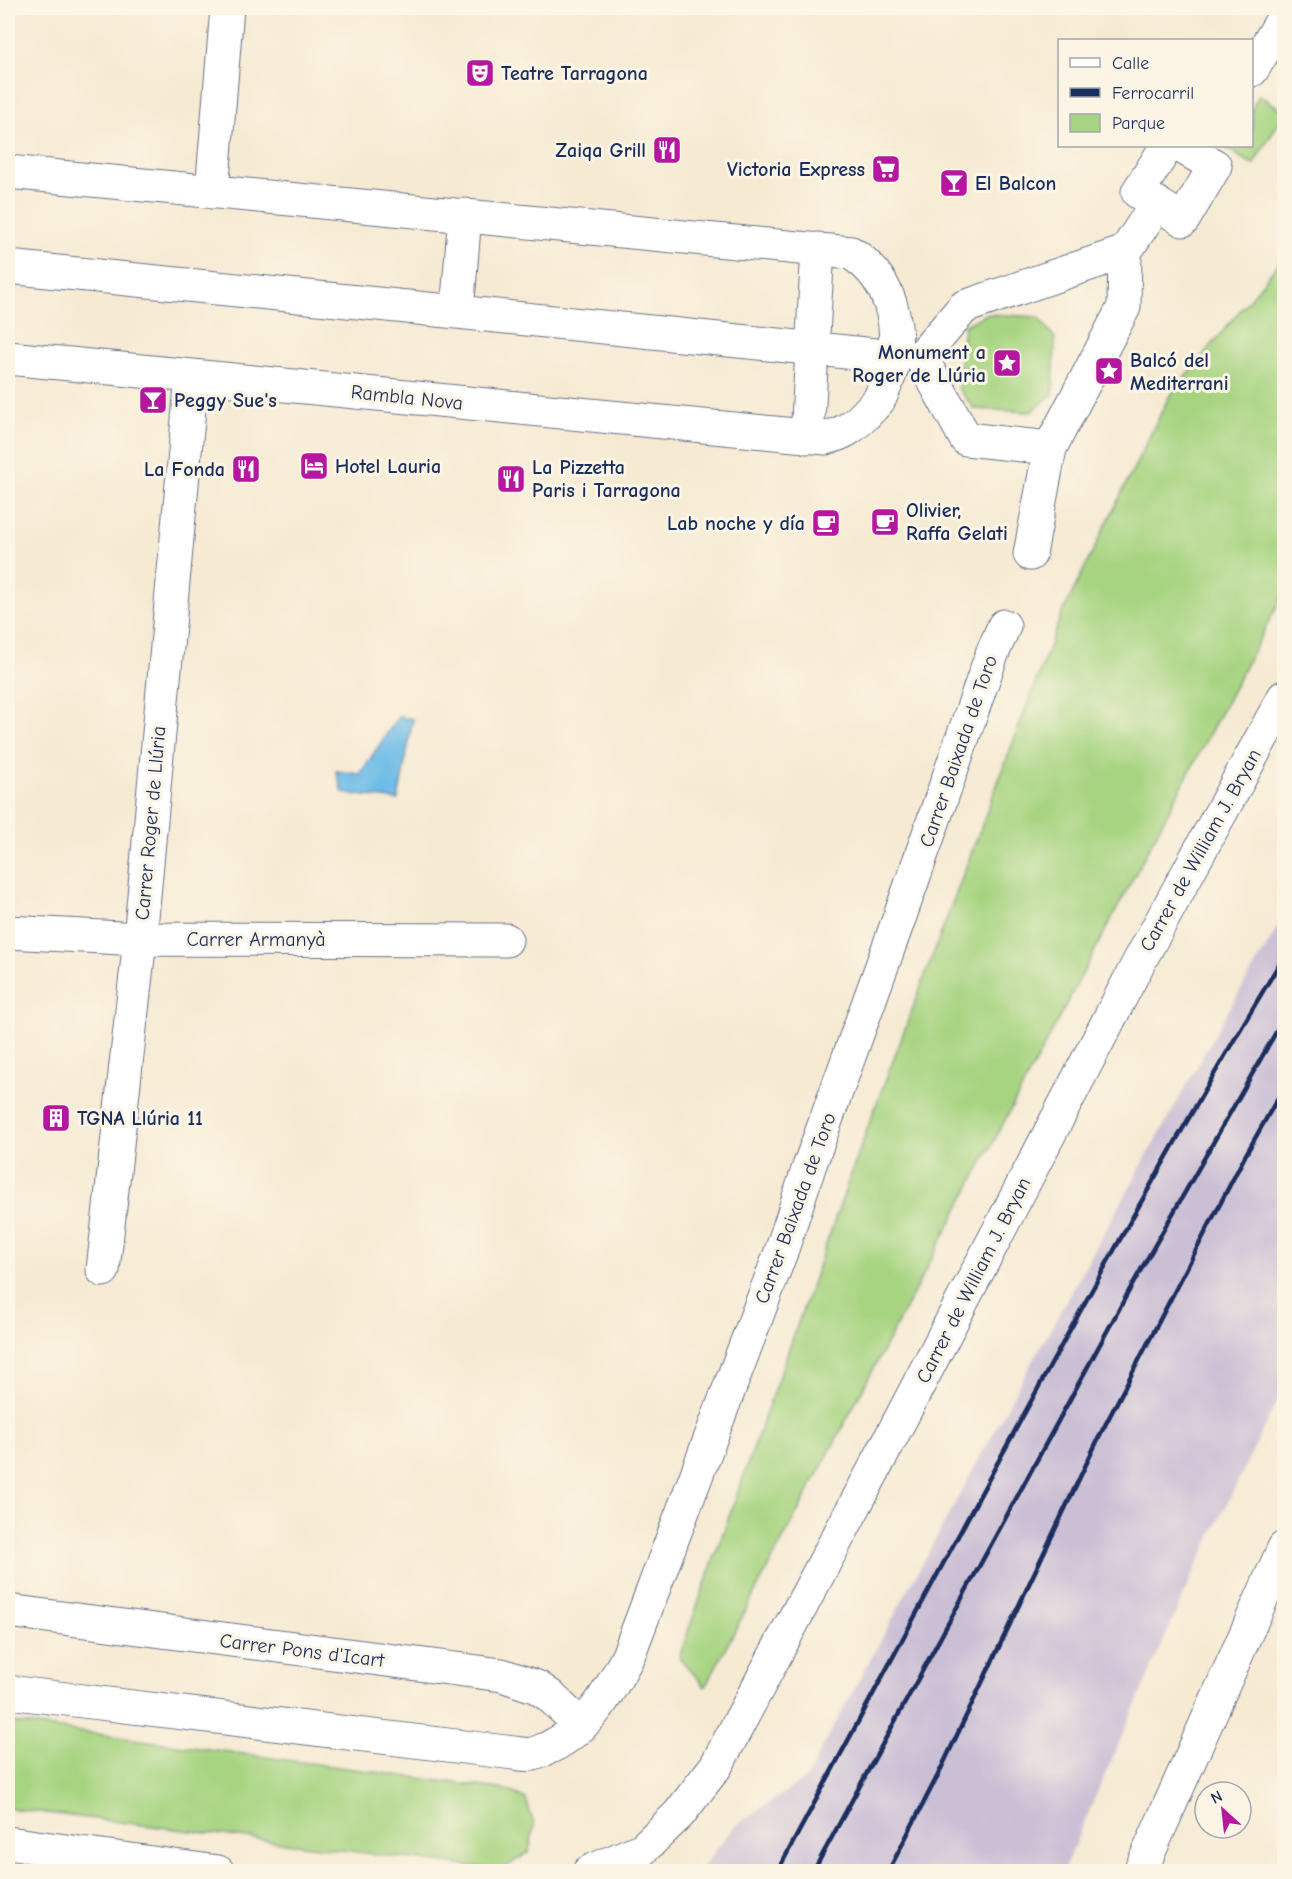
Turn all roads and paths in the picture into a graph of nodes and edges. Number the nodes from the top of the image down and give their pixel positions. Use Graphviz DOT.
graph roads {
  1 [pos="227,8"];
  2 [pos="1284,17"];
  3 [pos="1253,67"];
  4 [pos="1166,147"];
  5 [pos="1194,149"];
  6 [pos="8,172"];
  7 [pos="212,192"];
  8 [pos="1157,203"];
  9 [pos="465,215"];
  10 [pos="818,249"];
  11 [pos="1125,252"];
  12 [pos="8,267"];
  13 [pos="458,312"];
  14 [pos="813,349"];
  15 [pos="894,357"];
  16 [pos="8,358"];
  17 [pos="192,376"];
  18 [pos="807,437"];
  19 [pos="1050,448"];
  20 [pos="1030,554"];
  21 [pos="1004,626"];
  22 [pos="1284,697"];
  23 [pos="8,932"];
  24 [pos="140,939"];
  25 [pos="506,940"];
  26 [pos="103,1270"];
  27 [pos="1284,1548"];
  28 [pos="8,1611"];
  29 [pos="8,1692"];
  30 [pos="581,1726"];
  31 [pos="8,1843"];
  32 [pos="643,1849"];
  33 [pos="218,1872"];
  34 [pos="589,1872"];
  35 [pos="619,1872"];
  36 [pos="1140,1872"];
  1 -- 7 [label="street"];
  2 -- 3 [label="street"];
  4 -- 8 [label="street"];
  5 -- 8 [label="street"];
  6 -- 7 [label="street, Rambla Nova"];
  7 -- 9 [label="street, Rambla Nova"];
  8 -- 11 [label="street"];
  9 -- 10 [label="street, Rambla Nova"];
  9 -- 13 [label="street"];
  10 -- 14 [label="street"];
  10 -- 15 [label="street, Rambla Nova"];
  11 -- 19 [label="street"];
  11 -- 19 [label="street"];
  12 -- 13 [label="street"];
  13 -- 14 [label="street"];
  14 -- 15 [label="street"];
  14 -- 18 [label="street"];
  15 -- 18 [label="street, Rambla Nova"];
  16 -- 17 [label="street, Rambla Nova"];
  17 -- 18 [label="street, Rambla Nova"];
  17 -- 24 [label="street, Carrer Roger de Llúria"];
  19 -- 20 [label="street"];
  21 -- 30 [label="street, Carrer Baixada de Toro"];
  22 -- 32 [label="street, Carrer de William J. Bryan"];
  23 -- 24 [label="street, Carrer Armanyà"];
  24 -- 25 [label="street, Carrer Armanyà"];
  24 -- 26 [label="street, Carrer Roger de Llúria"];
  27 -- 36 [label="street"];
  28 -- 30 [label="street, Carrer Pons d'Icart"];
  29 -- 30 [label="street, Carrer Baixada de Toro"];
  31 -- 33 [label="street"];
  32 -- 34 [label="street, Carrer de William J. Bryan"];
  32 -- 35 [label="street, Carrer de William J. Bryan"];
}
